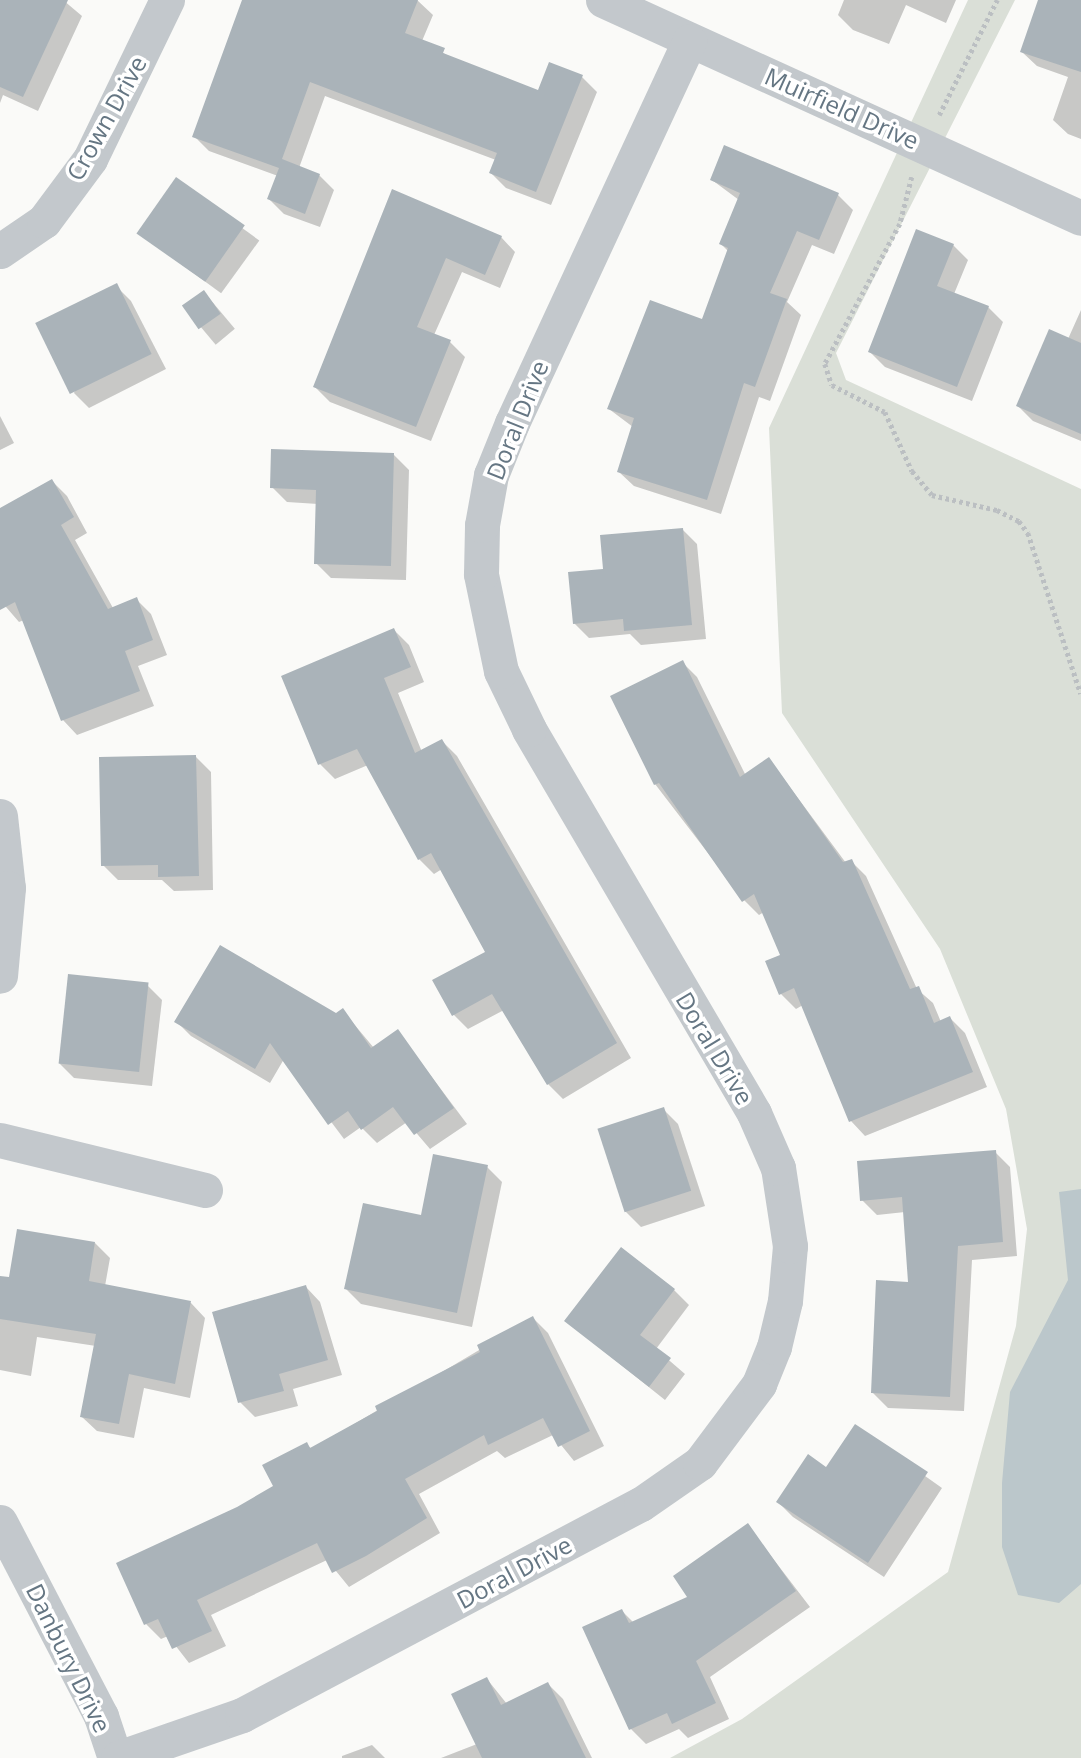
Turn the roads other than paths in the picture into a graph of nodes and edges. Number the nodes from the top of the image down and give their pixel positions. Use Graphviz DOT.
graph roads {
  1 [pos="167,0"];
  2 [pos="603,0"];
  3 [pos="690,41"];
  4 [pos="1081,218"];
  5 [pos="0,251"];
  6 [pos="0,816"];
  7 [pos="0,976"];
  8 [pos="0,1140"];
  9 [pos="205,1190"];
  10 [pos="0,1522"];
  11 [pos="117,1758"];
  1 -- 5 [label="street, Crown Drive"];
  2 -- 3 [label="street, Muirfield Drive"];
  3 -- 4 [label="street, Muirfield Drive"];
  3 -- 11 [label="street, Doral Drive"];
  6 -- 7 [label="street"];
  8 -- 9 [label="street"];
  10 -- 11 [label="street, Danbury Drive"];
}
